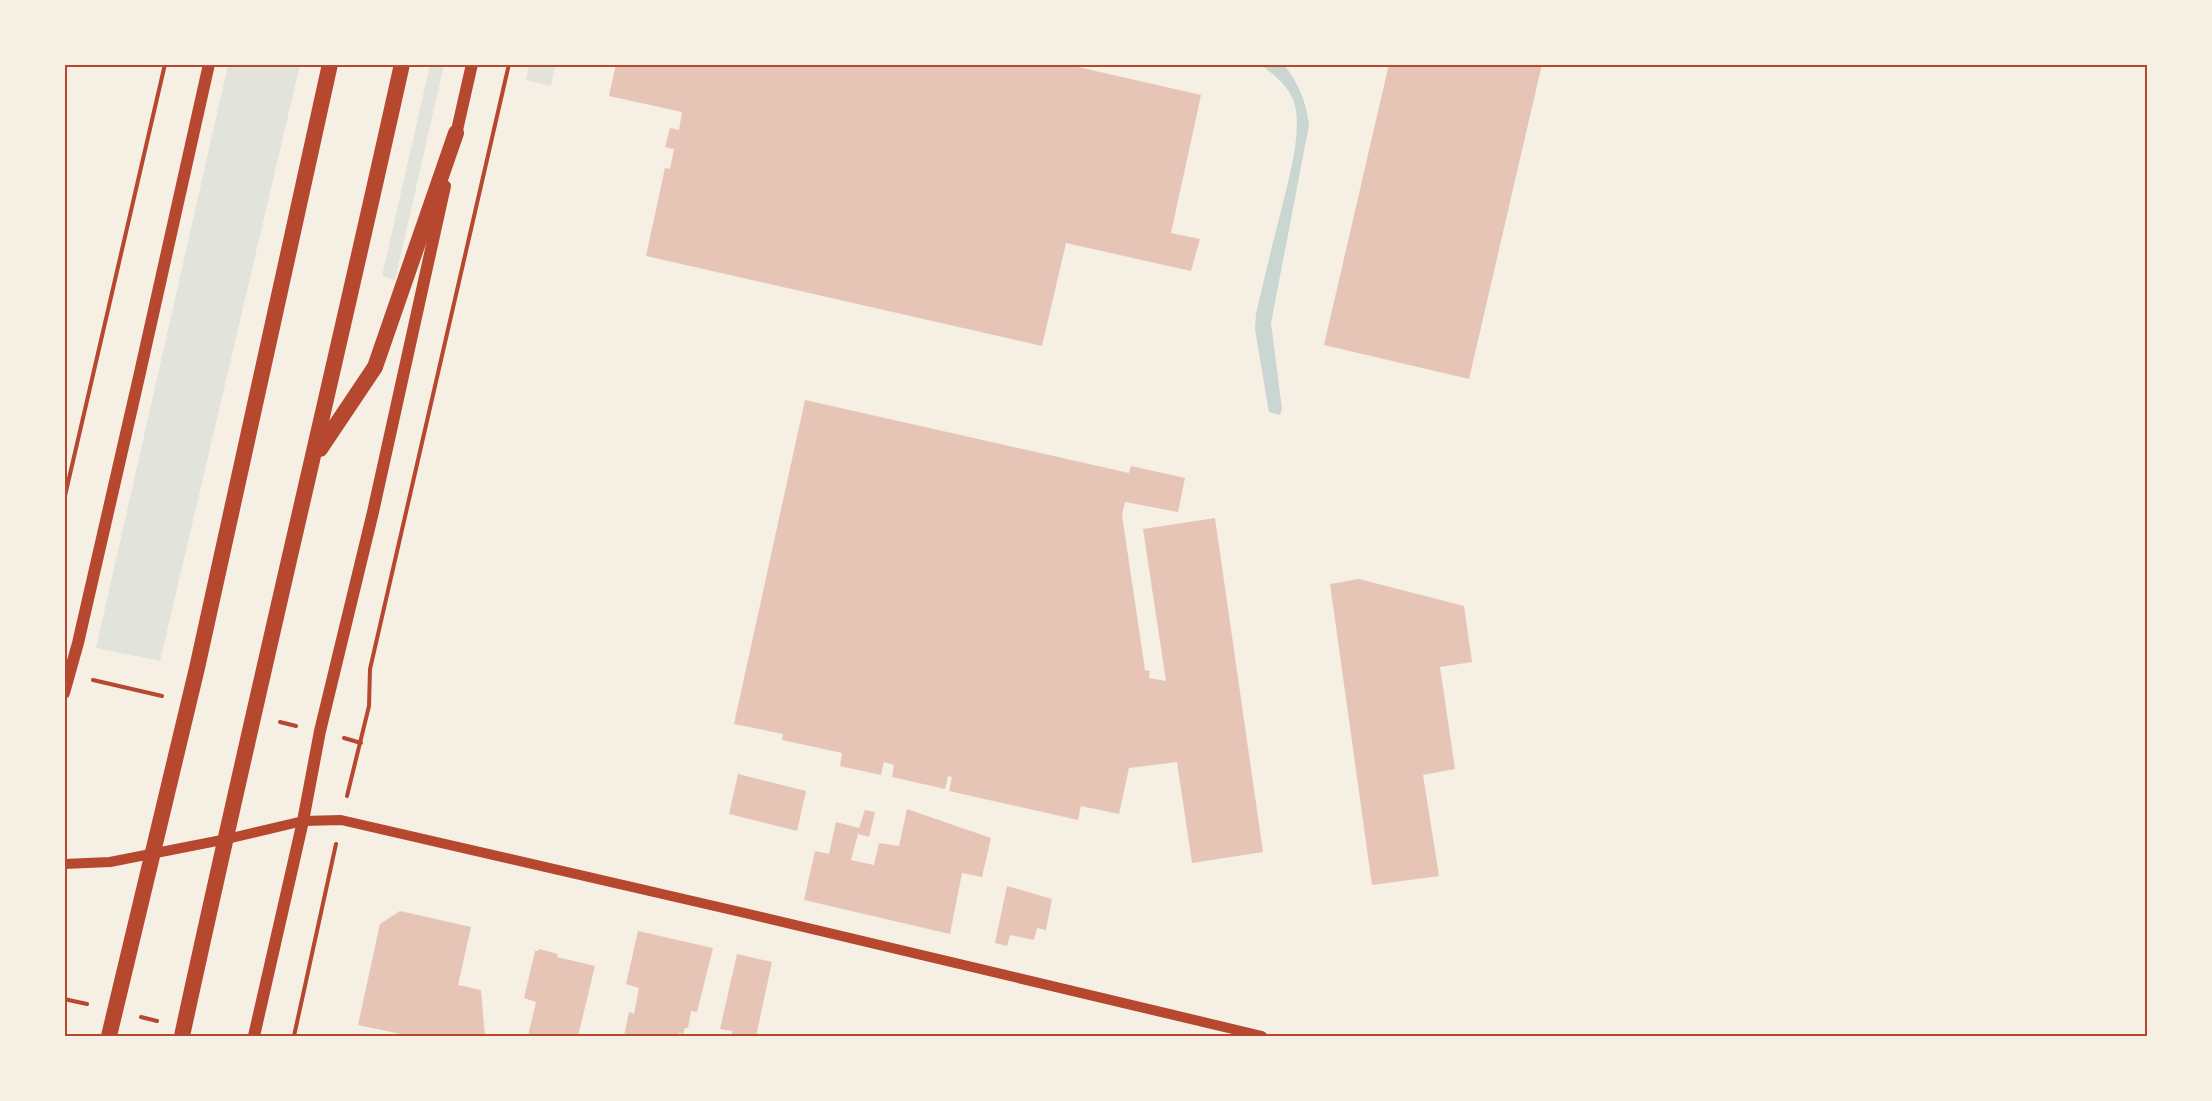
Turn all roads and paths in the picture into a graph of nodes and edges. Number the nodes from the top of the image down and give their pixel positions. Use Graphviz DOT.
graph roads {
  1 [pos="165,64"];
  2 [pos="209,64"];
  3 [pos="330,64"];
  4 [pos="402,64"];
  5 [pos="472,64"];
  6 [pos="509,64"];
  7 [pos="456,133"];
  8 [pos="314,457"];
  9 [pos="64,500"];
  10 [pos="64,693"];
  11 [pos="341,820"];
  12 [pos="303,821"];
  13 [pos="227,839"];
  14 [pos="153,854"];
  15 [pos="64,864"];
  16 [pos="109,1036"];
  17 [pos="182,1036"];
  18 [pos="254,1036"];
  19 [pos="294,1036"];
  20 [pos="1262,1036"];
  1 -- 9 [label="path"];
  2 -- 10 [label="main road"];
  3 -- 14 [label="highway"];
  4 -- 8 [label="highway"];
  5 -- 7 [label="main road"];
  6 -- 11 [label="path"];
  7 -- 8 [label="highway"];
  7 -- 12 [label="main road"];
  8 -- 13 [label="highway"];
  11 -- 12 [label="street"];
  11 -- 19 [label="path"];
  11 -- 20 [label="street"];
  12 -- 13 [label="street"];
  12 -- 18 [label="main road"];
  13 -- 14 [label="street"];
  13 -- 17 [label="highway"];
  14 -- 15 [label="street"];
  14 -- 16 [label="highway"];
}
